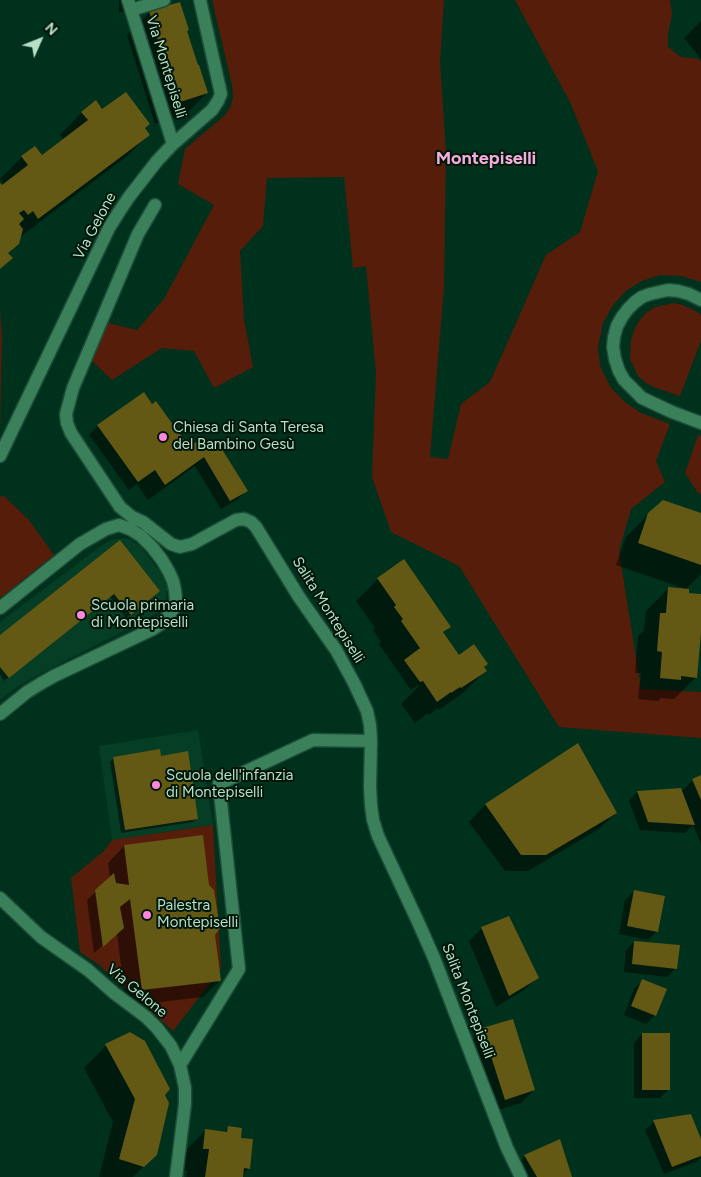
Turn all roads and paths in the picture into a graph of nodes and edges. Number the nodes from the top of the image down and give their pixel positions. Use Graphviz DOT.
graph roads {
  1 [pos="164,0"];
  2 [pos="200,0"];
  3 [pos="129,5"];
  4 [pos="173,144"];
  5 [pos="155,205"];
  6 [pos="701,300"];
  7 [pos="701,422"];
  8 [pos="0,456"];
  9 [pos="131,523"];
  10 [pos="0,608"];
  11 [pos="0,714"];
  12 [pos="371,741"];
  13 [pos="0,898"];
  14 [pos="180,1066"];
  15 [pos="176,1177"];
  16 [pos="521,1177"];
  1 -- 3 [label="street"];
  2 -- 4 [label="street, Via Gelone"];
  3 -- 4 [label="street, Via Montepiselli"];
  4 -- 8 [label="street, Via Gelone"];
  5 -- 9 [label="street, Salita Montepiselli"];
  6 -- 7 [label="street"];
  9 -- 10 [label="street"];
  9 -- 11 [label="street"];
  9 -- 12 [label="street, Salita Montepiselli"];
  12 -- 14 [label="street"];
  12 -- 16 [label="street, Salita Montepiselli"];
  13 -- 14 [label="street, Via Gelone"];
  14 -- 15 [label="street, Via Gelone"];
}
